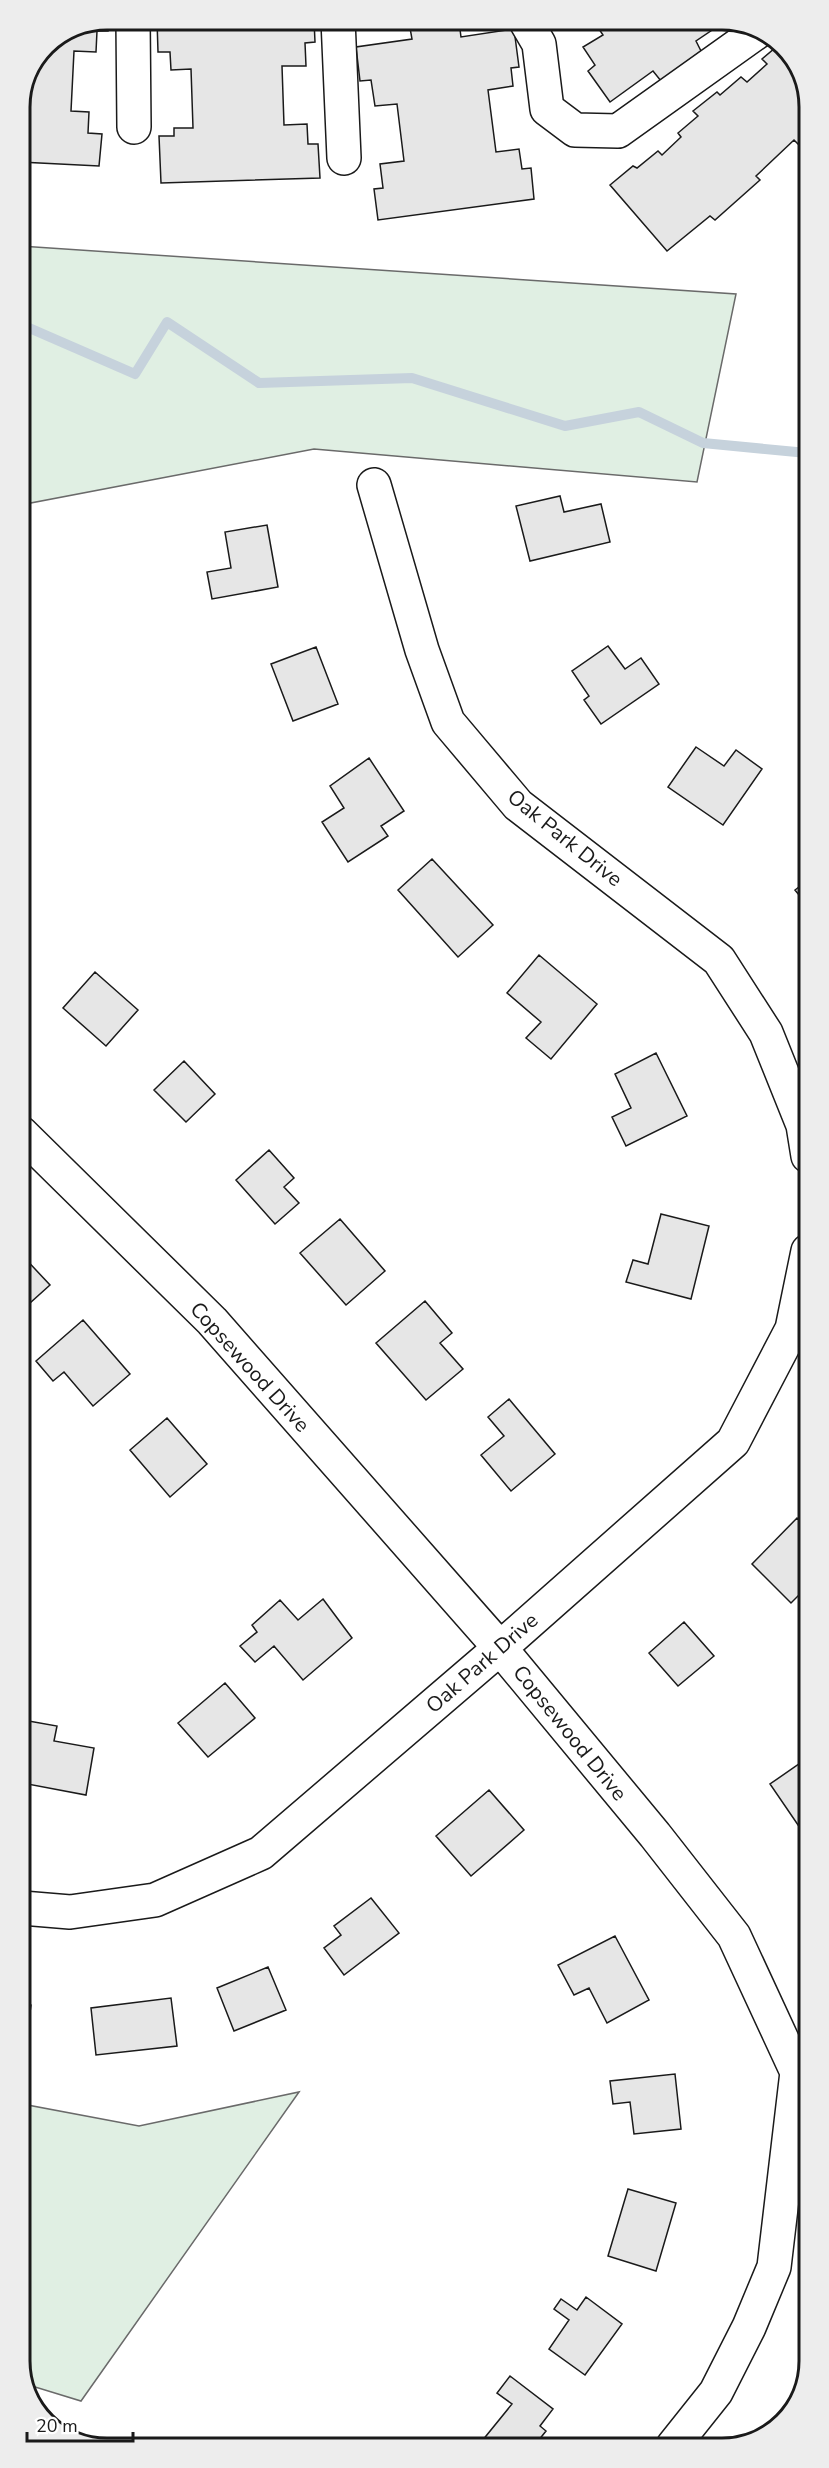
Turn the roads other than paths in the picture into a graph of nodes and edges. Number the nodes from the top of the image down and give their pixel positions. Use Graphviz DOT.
graph roads {
  1 [pos="133,30"];
  2 [pos="338,30"];
  3 [pos="531,30"];
  4 [pos="752,36"];
  5 [pos="134,127"];
  6 [pos="344,158"];
  7 [pos="374,485"];
  8 [pos="799,1115"];
  9 [pos="30,1142"];
  10 [pos="799,1295"];
  11 [pos="501,1648"];
  12 [pos="30,1909"];
  13 [pos="799,2063"];
  14 [pos="799,2098"];
  15 [pos="679,2438"];
  1 -- 5 [label="street"];
  2 -- 6 [label="street"];
  3 -- 4 [label="street"];
  7 -- 8 [label="street, Oak Park Drive"];
  9 -- 11 [label="street, Copsewood Drive"];
  10 -- 11 [label="street, Oak Park Drive"];
  11 -- 12 [label="street, Oak Park Drive"];
  11 -- 13 [label="street, Copsewood Drive"];
  14 -- 15 [label="street, Copsewood Drive"];
}
